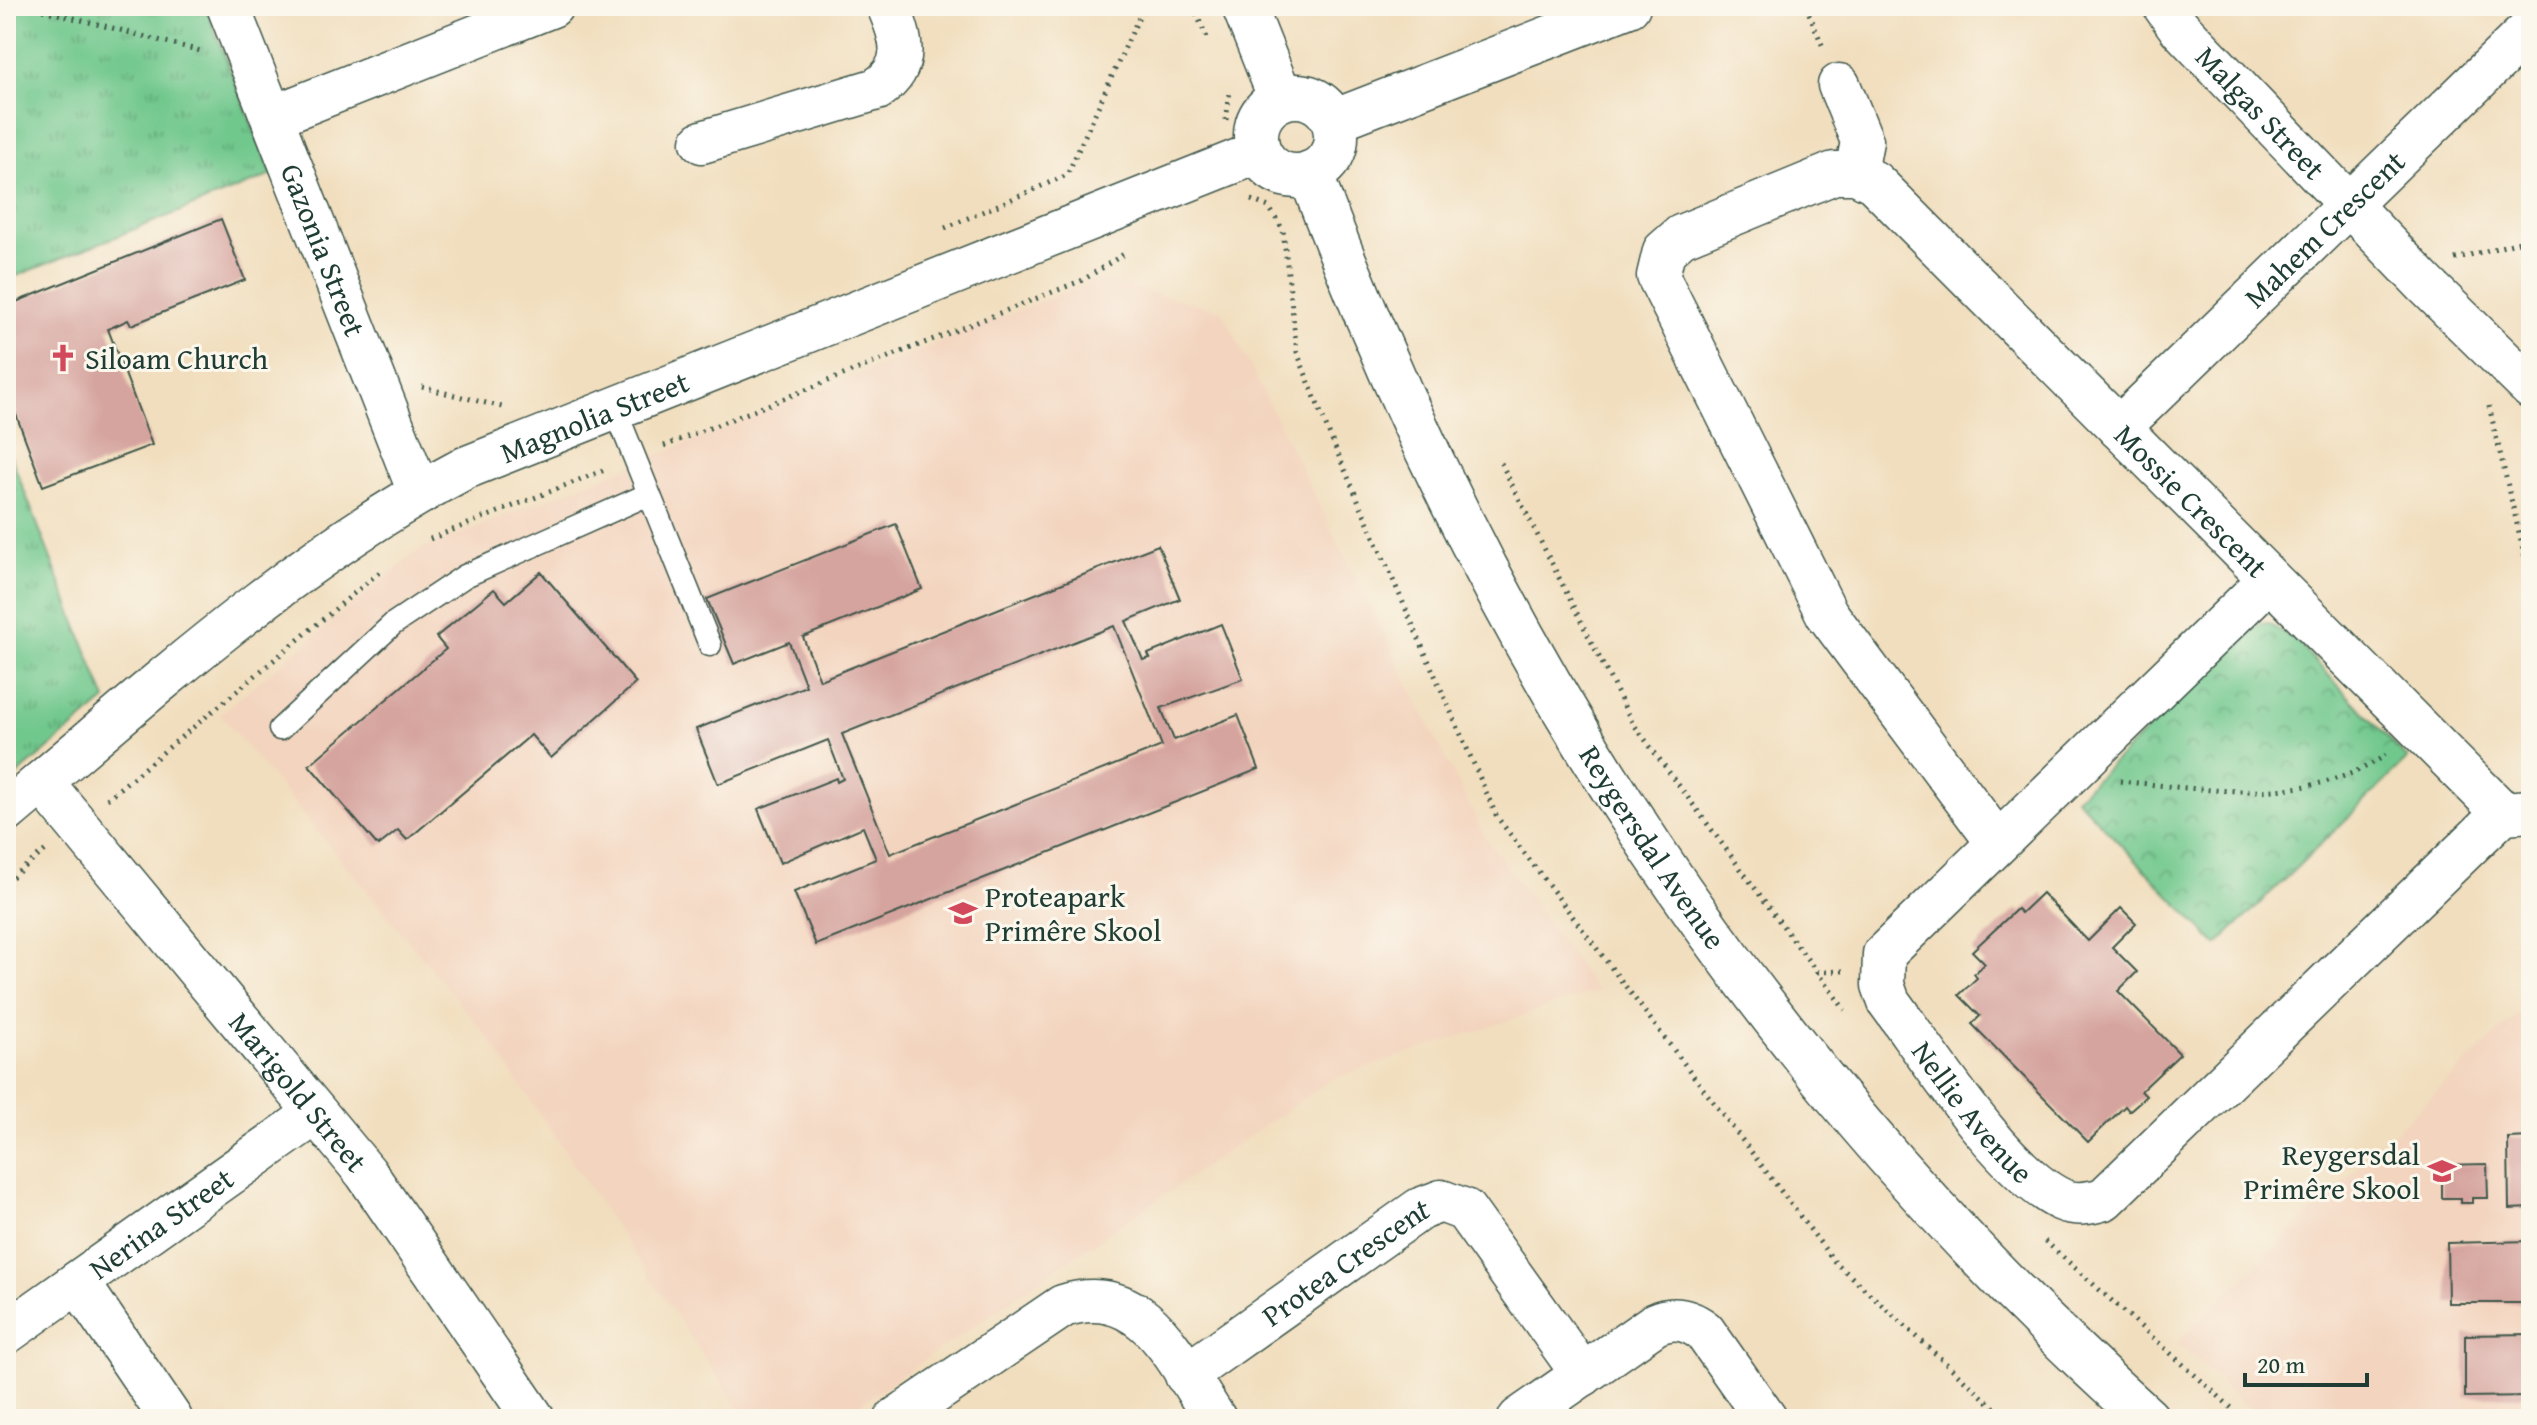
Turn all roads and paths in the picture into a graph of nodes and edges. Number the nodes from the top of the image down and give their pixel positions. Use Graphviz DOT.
graph roads {
  1 [pos="27,6"];
  2 [pos="228,6"];
  3 [pos="552,6"];
  4 [pos="888,6"];
  5 [pos="1144,6"];
  6 [pos="1193,6"];
  7 [pos="1244,6"];
  8 [pos="1629,6"];
  9 [pos="2164,6"];
  10 [pos="2531,28"];
  11 [pos="1209,43"];
  12 [pos="252,67"];
  13 [pos="1226,80"];
  14 [pos="1839,85"];
  15 [pos="1281,99"];
  16 [pos="272,117"];
  17 [pos="1333,121"];
  18 [pos="1221,128"];
  19 [pos="702,142"];
  20 [pos="1259,152"];
  21 [pos="1310,173"];
  22 [pos="1856,173"];
  23 [pos="1246,199"];
  24 [pos="2350,204"];
  25 [pos="938,231"];
  26 [pos="2531,239"];
  27 [pos="1129,251"];
  28 [pos="2424,283"];
  29 [pos="2517,374"];
  30 [pos="418,386"];
  31 [pos="517,402"];
  32 [pos="615,409"];
  33 [pos="2119,428"];
  34 [pos="635,458"];
  35 [pos="1501,463"];
  36 [pos="419,492"];
  37 [pos="649,494"];
  38 [pos="422,542"];
  39 [pos="384,568"];
  40 [pos="2269,580"];
  41 [pos="2531,583"];
  42 [pos="710,645"];
  43 [pos="2416,728"];
  44 [pos="280,729"];
  45 [pos="2079,763"];
  46 [pos="42,782"];
  47 [pos="6,812"];
  48 [pos="2517,812"];
  49 [pos="76,824"];
  50 [pos="1997,842"];
  51 [pos="6,882"];
  52 [pos="1854,1021"];
  53 [pos="316,1113"];
  54 [pos="2035,1231"];
  55 [pos="78,1282"];
  56 [pos="6,1333"];
  57 [pos="1186,1375"];
  58 [pos="1583,1375"];
  59 [pos="171,1419"];
  60 [pos="534,1419"];
  61 [pos="896,1419"];
  62 [pos="1215,1419"];
  63 [pos="1519,1419"];
  64 [pos="1766,1419"];
  65 [pos="2007,1419"];
  66 [pos="2147,1419"];
  67 [pos="2244,1419"];
  1 -- 12 [label="path"];
  2 -- 12 [label="street, Gazonia Street"];
  3 -- 16 [label="street"];
  4 -- 19 [label="street"];
  5 -- 25 [label="path"];
  6 -- 11 [label="path"];
  7 -- 15 [label="main road"];
  8 -- 17 [label="street"];
  9 -- 24 [label="street, Malgas Street"];
  10 -- 24 [label="street, Mahem Crescent"];
  12 -- 16 [label="street, Gazonia Street"];
  13 -- 18 [label="path"];
  14 -- 22 [label="street"];
  15 -- 17 [label="main road"];
  15 -- 20 [label="main road"];
  16 -- 36 [label="street, Gazonia Street"];
  17 -- 21 [label="main road"];
  20 -- 21 [label="main road"];
  20 -- 32 [label="street, Magnolia Street"];
  21 -- 66 [label="main road, Reygersdal Avenue"];
  22 -- 33 [label="street, Mossie Crescent"];
  22 -- 50 [label="street"];
  23 -- 65 [label="path"];
  24 -- 28 [label="street, Malgas Street"];
  24 -- 33 [label="street, Mahem Crescent"];
  26 -- 28 [label="path"];
  27 -- 34 [label="path"];
  28 -- 29 [label="street, Malgas Street"];
  29 -- 41 [label="path"];
  30 -- 31 [label="path"];
  32 -- 34 [label="lane"];
  32 -- 36 [label="street, Magnolia Street"];
  33 -- 40 [label="street, Mossie Crescent"];
  34 -- 37 [label="lane"];
  34 -- 38 [label="path"];
  35 -- 52 [label="path"];
  36 -- 46 [label="street, Magnolia Street"];
  37 -- 42 [label="lane"];
  37 -- 44 [label="lane"];
  39 -- 49 [label="path"];
  40 -- 43 [label="street, Mossie Crescent"];
  40 -- 45 [label="street, Nellie Avenue"];
  43 -- 45 [label="path"];
  43 -- 48 [label="street, Mossie Crescent"];
  45 -- 50 [label="street, Nellie Avenue"];
  46 -- 47 [label="street, Magnolia Street"];
  46 -- 49 [label="street, Marigold Street"];
  48 -- 50 [label="street, Nellie Avenue"];
  49 -- 51 [label="path"];
  49 -- 53 [label="street, Marigold Street"];
  53 -- 55 [label="street, Nerina Street"];
  53 -- 60 [label="street, Marigold Street"];
  54 -- 67 [label="path"];
  55 -- 56 [label="street, Nerina Street"];
  55 -- 59 [label="street"];
  57 -- 58 [label="street, Protea Crescent"];
  57 -- 61 [label="street"];
  57 -- 62 [label="street"];
  58 -- 63 [label="street"];
  58 -- 64 [label="street"];
}
